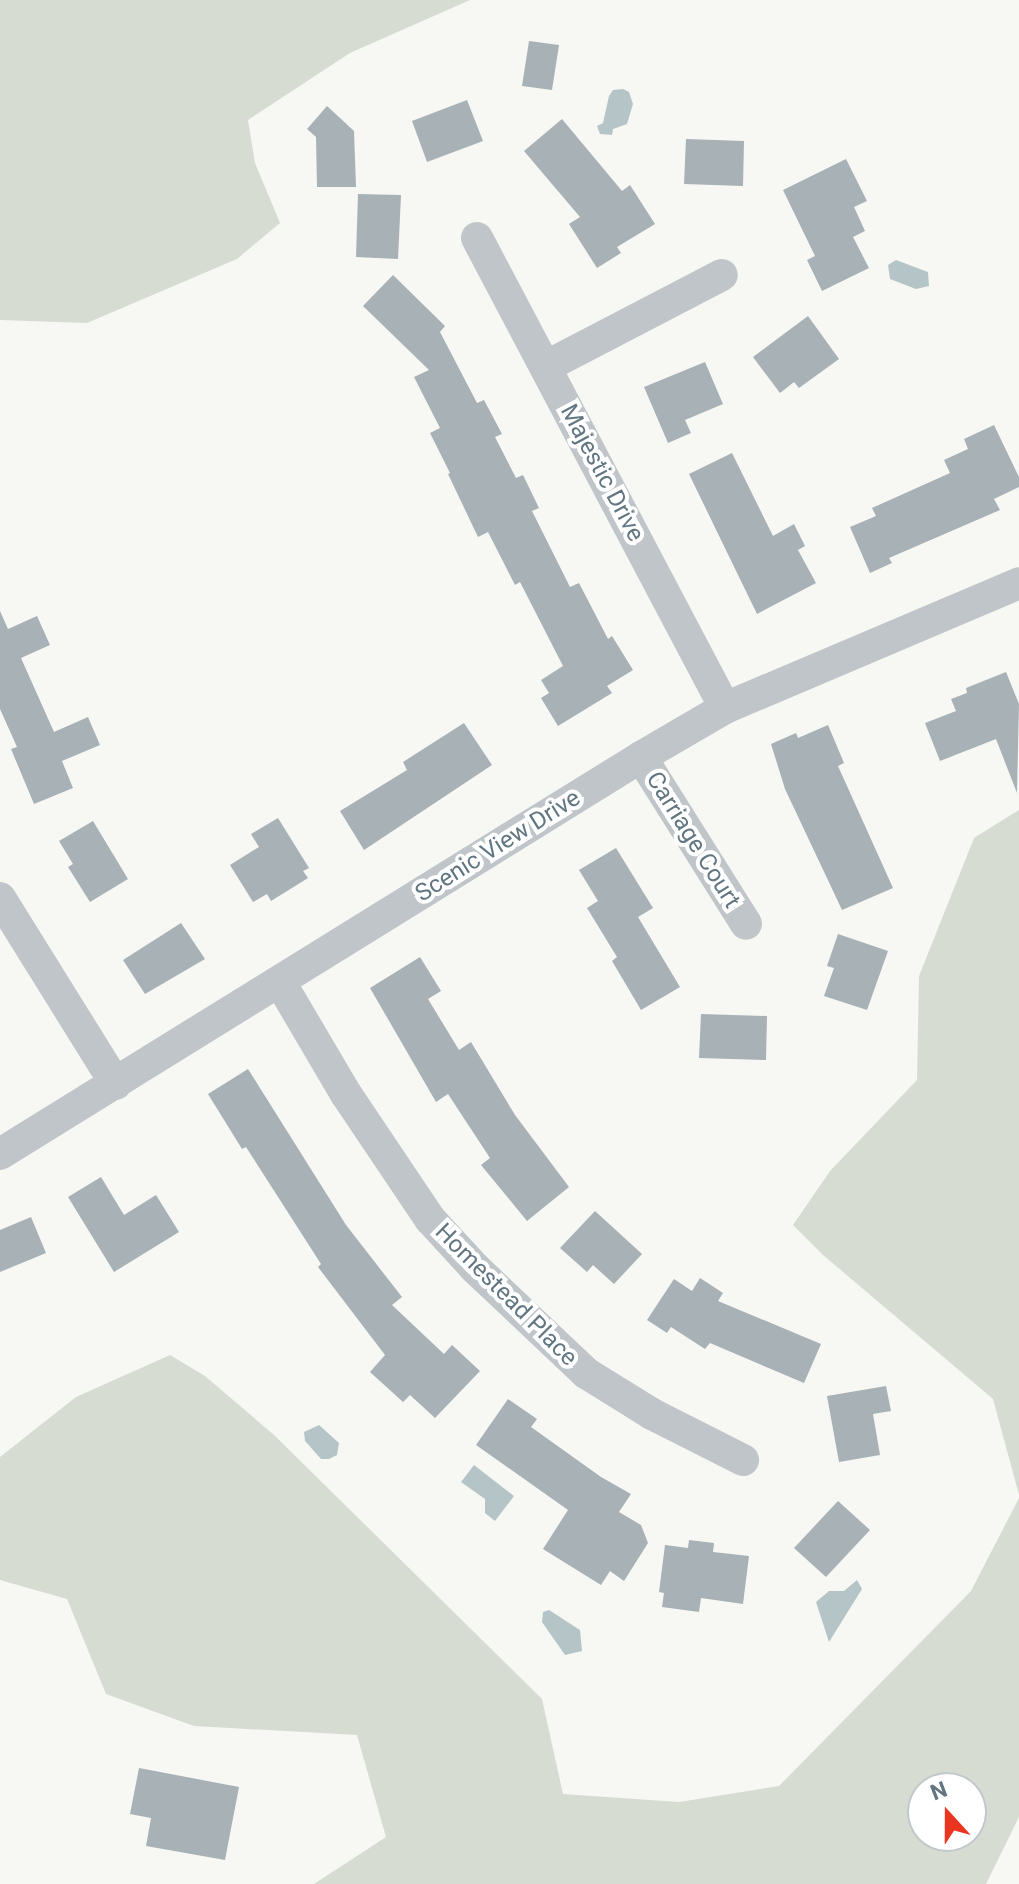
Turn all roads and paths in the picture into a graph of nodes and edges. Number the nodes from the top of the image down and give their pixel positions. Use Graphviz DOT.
graph roads {
  1 [pos="477,238"];
  2 [pos="722,275"];
  3 [pos="547,366"];
  4 [pos="1019,583"];
  5 [pos="725,708"];
  6 [pos="641,757"];
  7 [pos="0,898"];
  8 [pos="746,924"];
  9 [pos="280,982"];
  10 [pos="116,1084"];
  11 [pos="0,1154"];
  12 [pos="743,1460"];
  1 -- 3 [label="street, Majestic Drive"];
  2 -- 3 [label="street"];
  3 -- 5 [label="street, Majestic Drive"];
  4 -- 5 [label="street, Scenic View Drive"];
  5 -- 6 [label="street, Scenic View Drive"];
  6 -- 8 [label="street, Carriage Court"];
  6 -- 9 [label="street, Scenic View Drive"];
  7 -- 10 [label="street"];
  9 -- 10 [label="street, Scenic View Drive"];
  9 -- 12 [label="street, Homestead Place"];
  10 -- 11 [label="street, Scenic View Drive"];
}
